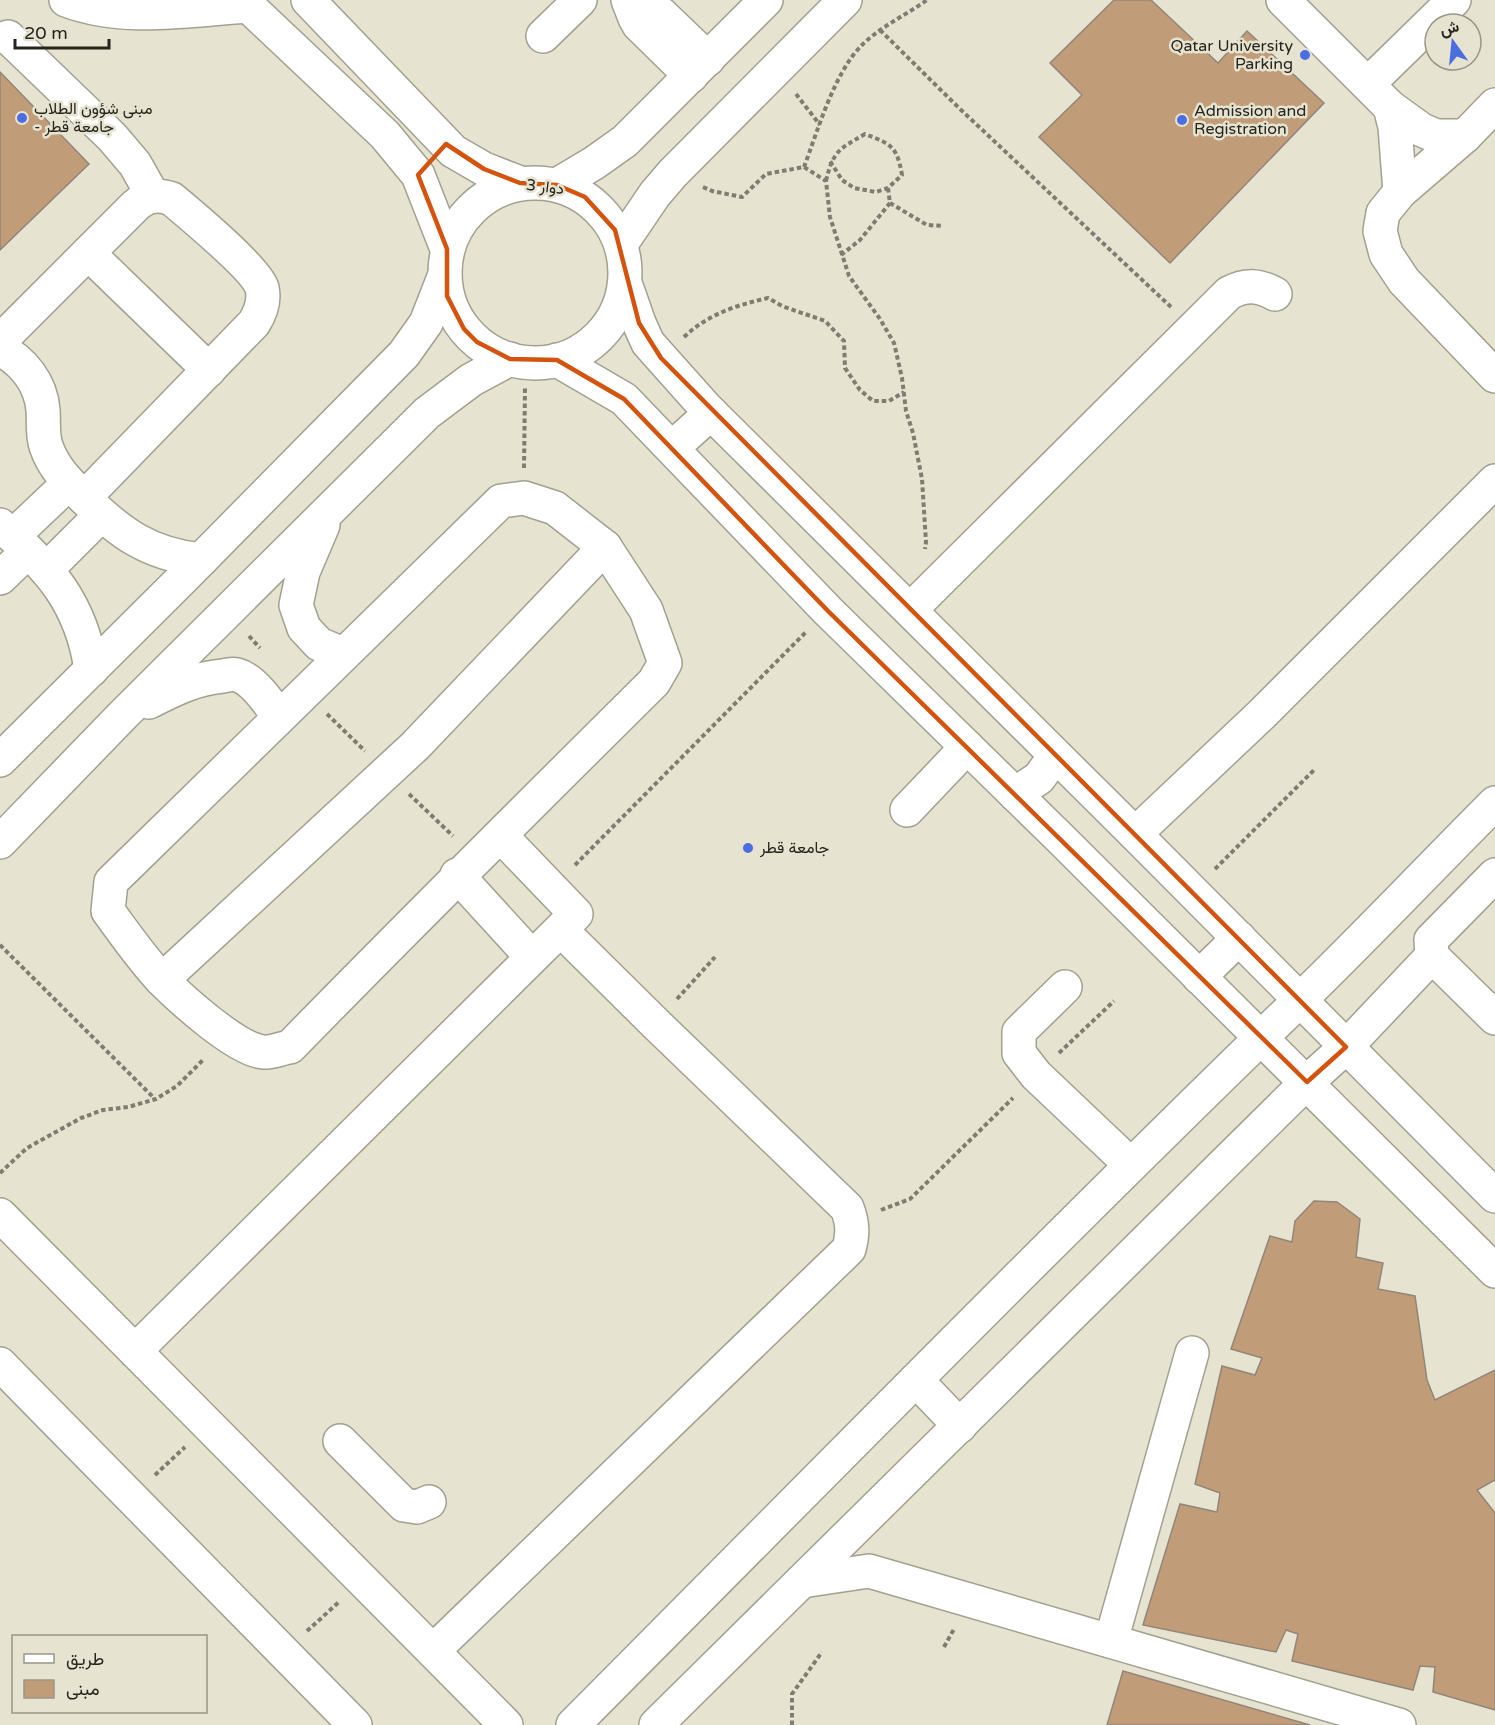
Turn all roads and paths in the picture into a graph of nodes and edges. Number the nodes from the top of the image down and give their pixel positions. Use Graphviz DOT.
graph roads {
  1 [pos="66,0"];
  2 [pos="580,0"];
  3 [pos="766,0"];
  4 [pos="845,0"];
  5 [pos="927,0"];
  6 [pos="1283,0"];
  7 [pos="1454,0"];
  8 [pos="311,1"];
  9 [pos="629,1"];
  10 [pos="245,3"];
  11 [pos="880,30"];
  12 [pos="543,36"];
  13 [pos="8,37"];
  14 [pos="699,67"];
  15 [pos="1368,84"];
  16 [pos="1495,105"];
  17 [pos="1390,107"];
  18 [pos="1464,135"];
  19 [pos="446,144"];
  20 [pos="830,161"];
  21 [pos="804,167"];
  22 [pos="673,173"];
  23 [pos="418,175"];
  24 [pos="826,181"];
  25 [pos="520,183"];
  26 [pos="557,185"];
  27 [pos="888,188"];
  28 [pos="1400,192"];
  29 [pos="153,196"];
  30 [pos="890,203"];
  31 [pos="943,226"];
  32 [pos="621,244"];
  33 [pos="88,253"];
  34 [pos="841,255"];
  35 [pos="446,263"];
  36 [pos="625,283"];
  37 [pos="1275,294"];
  38 [pos="1193,328"];
  39 [pos="0,340"];
  40 [pos="0,349"];
  41 [pos="661,358"];
  42 [pos="531,361"];
  43 [pos="209,370"];
  44 [pos="1495,376"];
  45 [pos="904,392"];
  46 [pos="711,413"];
  47 [pos="672,448"];
  48 [pos="1495,481"];
  49 [pos="524,498"];
  50 [pos="85,499"];
  51 [pos="329,510"];
  52 [pos="22,546"];
  53 [pos="605,547"];
  54 [pos="924,552"];
  55 [pos="201,560"];
  56 [pos="0,579"];
  57 [pos="910,610"];
  58 [pos="828,611"];
  59 [pos="227,614"];
  60 [pos="266,653"];
  61 [pos="343,654"];
  62 [pos="91,670"];
  63 [pos="305,693"];
  64 [pos="123,715"];
  65 [pos="279,717"];
  66 [pos="967,747"];
  67 [pos="1055,756"];
  68 [pos="0,760"];
  69 [pos="1314,770"];
  70 [pos="387,773"];
  71 [pos="1015,794"];
  72 [pos="1495,803"];
  73 [pos="907,810"];
  74 [pos="1135,834"];
  75 [pos="501,836"];
  76 [pos="0,842"];
  77 [pos="467,867"];
  78 [pos="1495,875"];
  79 [pos="551,889"];
  80 [pos="1192,891"];
  81 [pos="568,922"];
  82 [pos="1239,938"];
  83 [pos="0,945"];
  84 [pos="531,956"];
  85 [pos="1432,956"];
  86 [pos="715,957"];
  87 [pos="1199,977"];
  88 [pos="162,980"];
  89 [pos="1065,987"];
  90 [pos="1114,1000"];
  91 [pos="1301,1000"];
  92 [pos="1495,1018"];
  93 [pos="655,1023"];
  94 [pos="228,1035"];
  95 [pos="1260,1038"];
  96 [pos="1346,1047"];
  97 [pos="1036,1075"];
  98 [pos="1307,1082"];
  99 [pos="156,1099"];
  100 [pos="1131,1165"];
  101 [pos="0,1173"];
  102 [pos="1495,1196"];
  103 [pos="0,1215"];
  104 [pos="852,1221"];
  105 [pos="1495,1271"];
  106 [pos="135,1351"];
  107 [pos="1192,1353"];
  108 [pos="0,1364"];
  109 [pos="916,1380"];
  110 [pos="209,1425"];
  111 [pos="960,1426"];
  112 [pos="340,1441"];
  113 [pos="130,1498"];
  114 [pos="429,1502"];
  115 [pos="363,1580"];
  116 [pos="802,1581"];
  117 [pos="1111,1641"];
  118 [pos="432,1651"];
  119 [pos="285,1652"];
  120 [pos="822,1652"];
  121 [pos="355,1725"];
  122 [pos="506,1725"];
  123 [pos="573,1725"];
  124 [pos="656,1725"];
  125 [pos="792,1725"];
  126 [pos="1399,1725"];
  1 -- 10 [label="street"];
  2 -- 12 [label="street"];
  3 -- 14 [label="street"];
  4 -- 22 [label="street"];
  5 -- 11 [label="path"];
  6 -- 15 [label="street"];
  7 -- 15 [label="street"];
  8 -- 19 [label="street"];
  9 -- 14 [label="street"];
  10 -- 23 [label="street"];
  11 -- 21 [label="path"];
  11 -- 38 [label="path"];
  13 -- 29 [label="street"];
  14 -- 26 [label="street"];
  15 -- 17 [label="street"];
  16 -- 18 [label="street"];
  17 -- 18 [label="street"];
  17 -- 28 [label="street"];
  18 -- 28 [label="street"];
  19 -- 23 [label="street"];
  19 -- 25 [label="street"];
  20 -- 24 [label="path"];
  20 -- 27 [label="path"];
  20 -- 27 [label="path"];
  21 -- 22 [label="path"];
  21 -- 24 [label="path"];
  22 -- 32 [label="street"];
  23 -- 35 [label="street"];
  24 -- 34 [label="path"];
  25 -- 26 [label="street, دوار 3"];
  25 -- 35 [label="street, دوار 3"];
  26 -- 32 [label="street, دوار 3"];
  27 -- 30 [label="path"];
  28 -- 44 [label="street"];
  29 -- 33 [label="street"];
  29 -- 43 [label="street"];
  30 -- 31 [label="path"];
  30 -- 34 [label="path"];
  32 -- 36 [label="street, دوار 3"];
  33 -- 39 [label="street"];
  33 -- 43 [label="street"];
  34 -- 45 [label="path"];
  35 -- 42 [label="street"];
  35 -- 55 [label="street, دوار 3"];
  36 -- 41 [label="street"];
  36 -- 42 [label="street, دوار 3"];
  37 -- 38 [label="street"];
  38 -- 57 [label="street"];
  40 -- 50 [label="street"];
  41 -- 45 [label="path"];
  41 -- 46 [label="street"];
  42 -- 47 [label="street"];
  42 -- 49 [label="path"];
  42 -- 51 [label="street, دوار 3"];
  43 -- 50 [label="street"];
  45 -- 54 [label="path"];
  46 -- 47 [label="street"];
  46 -- 57 [label="street"];
  47 -- 58 [label="street"];
  48 -- 74 [label="street"];
  49 -- 53 [label="street"];
  49 -- 61 [label="street"];
  50 -- 52 [label="street"];
  50 -- 52 [label="street"];
  50 -- 55 [label="street"];
  51 -- 59 [label="street, دوار 3"];
  51 -- 61 [label="street"];
  52 -- 56 [label="street"];
  52 -- 62 [label="street"];
  53 -- 70 [label="street"];
  53 -- 75 [label="street"];
  55 -- 62 [label="street, دوار 3"];
  57 -- 67 [label="street"];
  58 -- 66 [label="street"];
  58 -- 79 [label="path"];
  59 -- 60 [label="path"];
  59 -- 64 [label="street, دوار 3"];
  61 -- 63 [label="street"];
  62 -- 68 [label="street, دوار 3"];
  63 -- 65 [label="street"];
  63 -- 70 [label="path"];
  64 -- 65 [label="street"];
  64 -- 76 [label="street, دوار 3"];
  65 -- 88 [label="street"];
  66 -- 71 [label="street"];
  66 -- 73 [label="street"];
  67 -- 71 [label="street"];
  67 -- 74 [label="street"];
  69 -- 80 [label="path"];
  70 -- 77 [label="path"];
  70 -- 88 [label="street"];
  71 -- 87 [label="street"];
  72 -- 91 [label="street"];
  74 -- 80 [label="street"];
  75 -- 77 [label="street"];
  75 -- 79 [label="street"];
  77 -- 84 [label="street"];
  77 -- 94 [label="street"];
  78 -- 85 [label="street"];
  79 -- 81 [label="street"];
  80 -- 82 [label="street"];
  81 -- 84 [label="street"];
  81 -- 93 [label="street"];
  82 -- 87 [label="street"];
  82 -- 91 [label="street"];
  83 -- 99 [label="path"];
  84 -- 106 [label="street"];
  85 -- 92 [label="street"];
  85 -- 96 [label="street"];
  86 -- 93 [label="path"];
  87 -- 95 [label="street"];
  88 -- 94 [label="street"];
  89 -- 97 [label="street"];
  90 -- 97 [label="path"];
  91 -- 95 [label="street"];
  91 -- 96 [label="street"];
  93 -- 104 [label="street"];
  94 -- 99 [label="path"];
  95 -- 98 [label="street"];
  95 -- 100 [label="street"];
  96 -- 98 [label="street"];
  96 -- 102 [label="street"];
  97 -- 100 [label="street"];
  97 -- 104 [label="path"];
  98 -- 105 [label="street"];
  98 -- 111 [label="street"];
  99 -- 101 [label="path"];
  100 -- 109 [label="street"];
  103 -- 106 [label="street"];
  104 -- 118 [label="street"];
  106 -- 110 [label="street"];
  107 -- 117 [label="street"];
  108 -- 113 [label="street"];
  109 -- 111 [label="street"];
  109 -- 123 [label="street"];
  110 -- 113 [label="path"];
  110 -- 115 [label="street"];
  111 -- 116 [label="street"];
  112 -- 114 [label="street"];
  113 -- 119 [label="street"];
  115 -- 118 [label="street"];
  115 -- 119 [label="path"];
  116 -- 117 [label="street"];
  116 -- 124 [label="street"];
  117 -- 126 [label="street"];
  118 -- 122 [label="street"];
  119 -- 121 [label="street"];
  120 -- 125 [label="path"];
}
